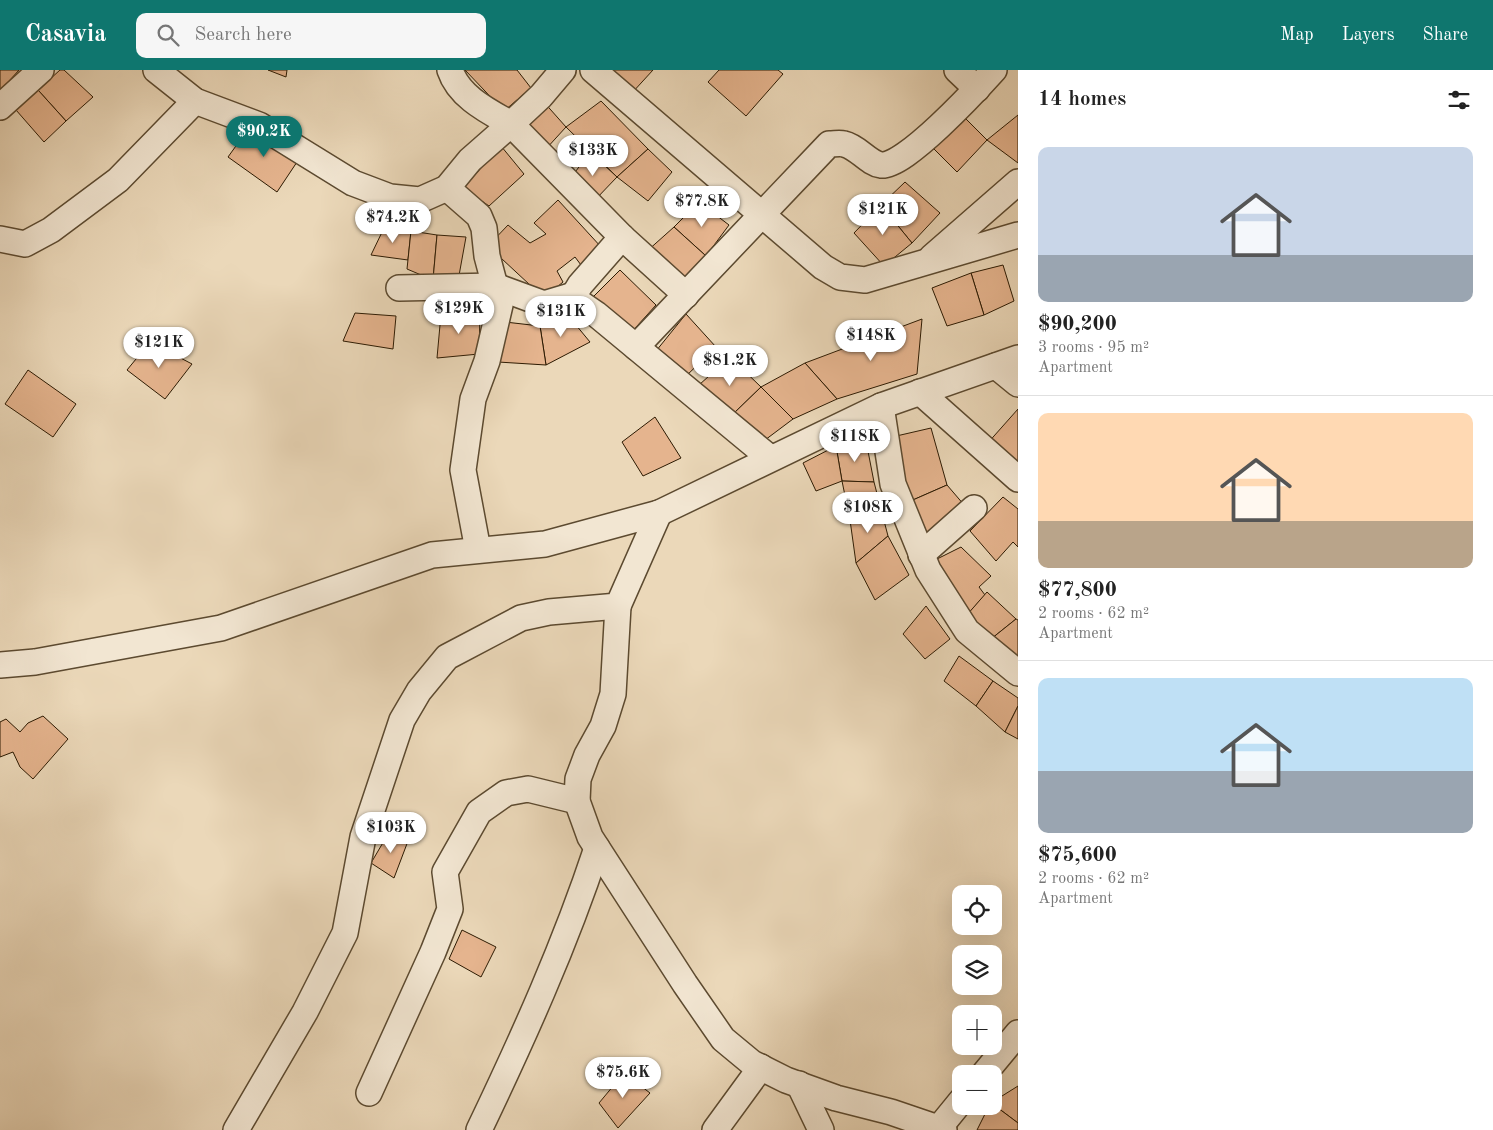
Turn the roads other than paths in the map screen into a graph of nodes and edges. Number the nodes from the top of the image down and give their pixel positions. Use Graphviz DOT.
graph roads {
  1 [pos="41,70"];
  2 [pos="156,70"];
  3 [pos="450,70"];
  4 [pos="563,70"];
  5 [pos="592,70"];
  6 [pos="957,70"];
  7 [pos="994,70"];
  8 [pos="977,89"];
  9 [pos="195,101"];
  10 [pos="0,107"];
  11 [pos="511,124"];
  12 [pos="1018,182"];
  13 [pos="447,188"];
  14 [pos="763,214"];
  15 [pos="1018,235"];
  16 [pos="622,237"];
  17 [pos="0,238"];
  18 [pos="926,262"];
  19 [pos="495,286"];
  20 [pos="399,288"];
  21 [pos="574,295"];
  22 [pos="686,295"];
  23 [pos="636,347"];
  24 [pos="1007,362"];
  25 [pos="1018,384"];
  26 [pos="920,392"];
  27 [pos="881,406"];
  28 [pos="770,458"];
  29 [pos="1018,479"];
  30 [pos="974,508"];
  31 [pos="659,513"];
  32 [pos="478,550"];
  33 [pos="922,555"];
  34 [pos="618,606"];
  35 [pos="0,665"];
  36 [pos="1018,672"];
  37 [pos="577,801"];
  38 [pos="597,848"];
  39 [pos="1018,1033"];
  40 [pos="991,1065"];
  41 [pos="760,1067"];
  42 [pos="799,1084"];
  43 [pos="369,1093"];
  44 [pos="952,1114"];
  45 [pos="942,1129"];
  46 [pos="236,1130"];
  47 [pos="479,1130"];
  48 [pos="714,1130"];
  49 [pos="821,1130"];
  1 -- 10 [label="street"];
  2 -- 9 [label="street"];
  3 -- 11 [label="street"];
  4 -- 11 [label="street"];
  5 -- 14 [label="street"];
  6 -- 8 [label="street"];
  7 -- 8 [label="street"];
  8 -- 14 [label="street"];
  9 -- 13 [label="street"];
  9 -- 17 [label="street"];
  11 -- 13 [label="street"];
  11 -- 16 [label="street"];
  12 -- 18 [label="street"];
  13 -- 19 [label="street"];
  14 -- 18 [label="street"];
  14 -- 22 [label="street"];
  15 -- 18 [label="street"];
  16 -- 21 [label="street"];
  16 -- 22 [label="street"];
  19 -- 20 [label="street"];
  19 -- 21 [label="street"];
  19 -- 32 [label="street"];
  21 -- 23 [label="street"];
  22 -- 23 [label="street"];
  23 -- 28 [label="street"];
  24 -- 25 [label="street"];
  24 -- 26 [label="street"];
  26 -- 27 [label="street"];
  26 -- 29 [label="street"];
  27 -- 28 [label="street"];
  27 -- 33 [label="street"];
  28 -- 31 [label="street"];
  30 -- 33 [label="street"];
  31 -- 32 [label="street"];
  31 -- 34 [label="street"];
  32 -- 35 [label="street"];
  33 -- 36 [label="street"];
  34 -- 37 [label="street"];
  34 -- 46 [label="street"];
  37 -- 38 [label="street"];
  37 -- 43 [label="street"];
  38 -- 41 [label="street"];
  38 -- 47 [label="street"];
  39 -- 40 [label="street"];
  41 -- 42 [label="street"];
  41 -- 48 [label="street"];
  42 -- 45 [label="street"];
  42 -- 49 [label="street"];
  44 -- 45 [label="street"];
}
